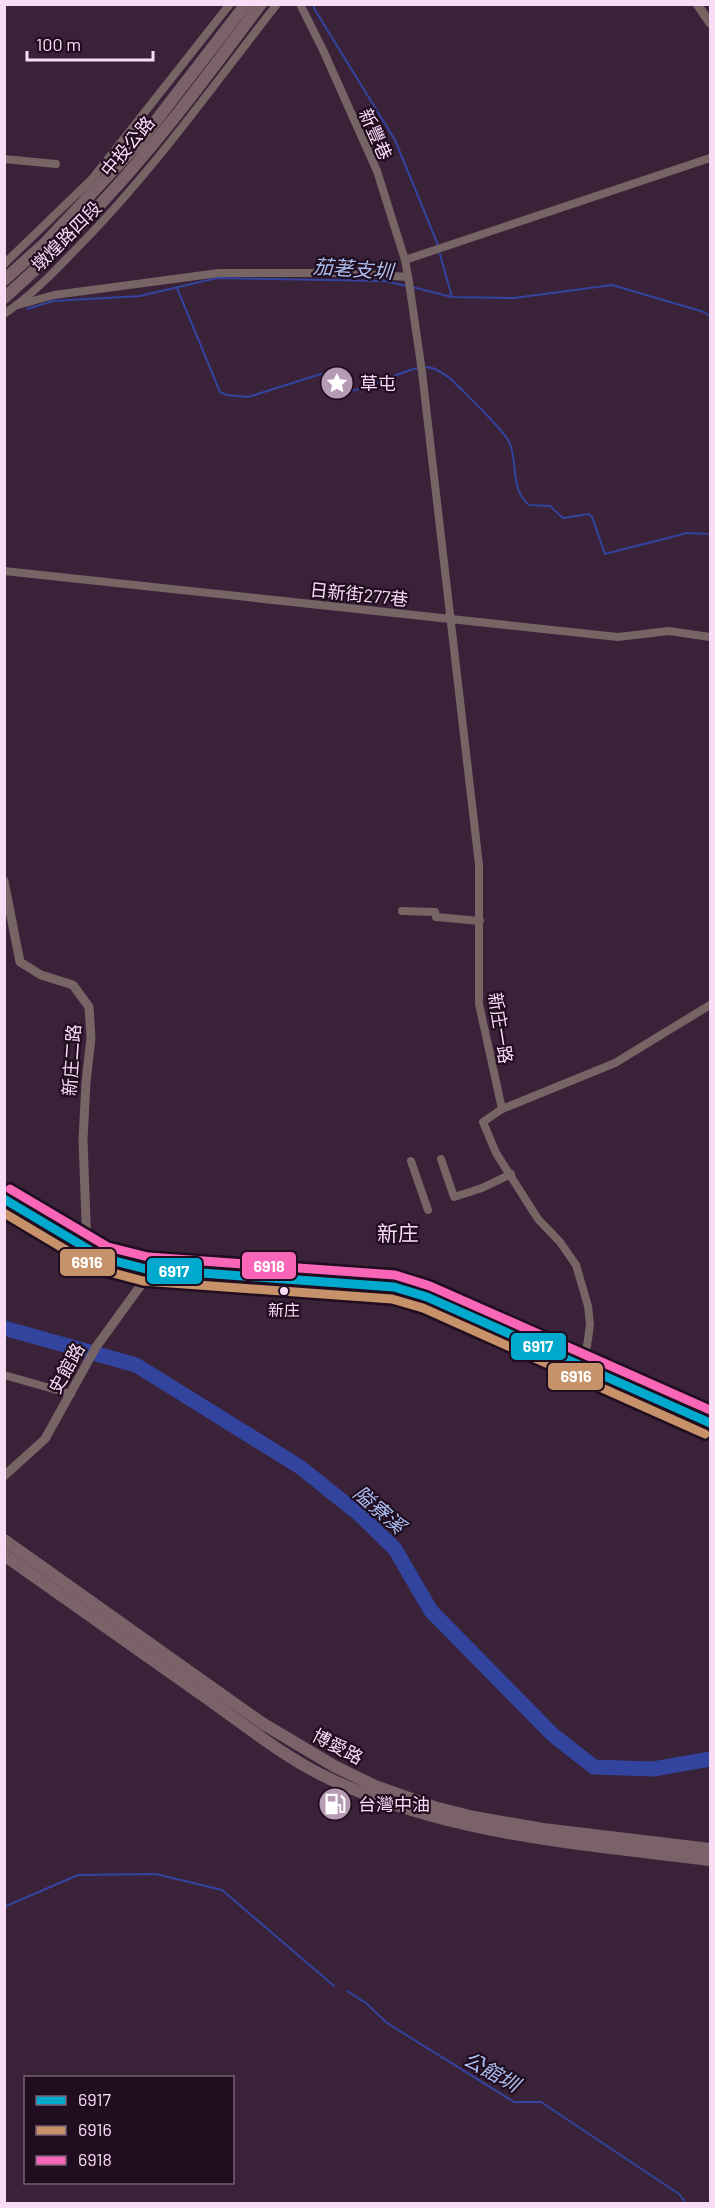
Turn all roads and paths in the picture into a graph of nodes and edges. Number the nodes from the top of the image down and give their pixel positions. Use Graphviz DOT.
graph roads {
  1 [pos="230,4"];
  2 [pos="246,4"];
  3 [pos="261,4"];
  4 [pos="278,4"];
  5 [pos="300,4"];
  6 [pos="697,4"];
  7 [pos="711,23"];
  8 [pos="711,158"];
  9 [pos="4,159"];
  10 [pos="56,164"];
  11 [pos="405,260"];
  12 [pos="4,264"];
  13 [pos="4,280"];
  14 [pos="409,283"];
  15 [pos="4,298"];
  16 [pos="16,306"];
  17 [pos="4,309"];
  18 [pos="4,314"];
  19 [pos="4,572"];
  20 [pos="450,619"];
  21 [pos="711,637"];
  22 [pos="4,881"];
  23 [pos="7,905"];
  24 [pos="402,911"];
  25 [pos="480,921"];
  26 [pos="711,1005"];
  27 [pos="502,1109"];
  28 [pos="441,1159"];
  29 [pos="411,1161"];
  30 [pos="510,1174"];
  31 [pos="4,1199"];
  32 [pos="428,1210"];
  33 [pos="87,1248"];
  34 [pos="146,1269"];
  35 [pos="580,1364"];
  36 [pos="4,1374"];
  37 [pos="72,1391"];
  38 [pos="711,1424"];
  39 [pos="4,1476"];
  40 [pos="4,1540"];
  41 [pos="4,1554"];
  42 [pos="334,1766"];
  43 [pos="328,1778"];
  44 [pos="373,1791"];
  45 [pos="711,1849"];
  46 [pos="711,1860"];
  1 -- 12 [label="street, 墩煌路四段"];
  2 -- 13 [label="main road, 中投公路"];
  3 -- 15 [label="main road, 中投公路"];
  4 -- 16 [label="street, 墩煌路四段"];
  5 -- 11 [label="street, 新豐巷"];
  6 -- 7 [label="street"];
  8 -- 11 [label="street"];
  9 -- 10 [label="street"];
  11 -- 14 [label="street, 新豐巷"];
  14 -- 16 [label="street"];
  14 -- 20 [label="street, 新豐巷"];
  16 -- 17 [label="street"];
  16 -- 18 [label="street, 墩煌路四段"];
  19 -- 20 [label="street, 日新街277巷"];
  20 -- 21 [label="street, 日新街277巷"];
  20 -- 25 [label="street, 新庄一路"];
  22 -- 23 [label="street, 新庄二路"];
  23 -- 33 [label="street, 新庄二路"];
  24 -- 25 [label="street"];
  25 -- 27 [label="street, 新庄一路"];
  26 -- 27 [label="street"];
  27 -- 30 [label="street"];
  28 -- 30 [label="street"];
  29 -- 32 [label="street"];
  30 -- 35 [label="street"];
  31 -- 33 [label="street"];
  33 -- 34 [label="street"];
  34 -- 35 [label="street"];
  34 -- 37 [label="street, 史館路"];
  35 -- 38 [label="street"];
  36 -- 37 [label="street"];
  37 -- 39 [label="street, 史館路"];
  40 -- 42 [label="main road, 博愛路"];
  41 -- 43 [label="main road, 博愛路"];
  42 -- 43 [label="main road"];
  42 -- 44 [label="main road, 博愛路"];
  43 -- 44 [label="main road, 博愛路"];
  44 -- 45 [label="main road, 博愛路"];
  44 -- 46 [label="main road, 博愛路"];
}
